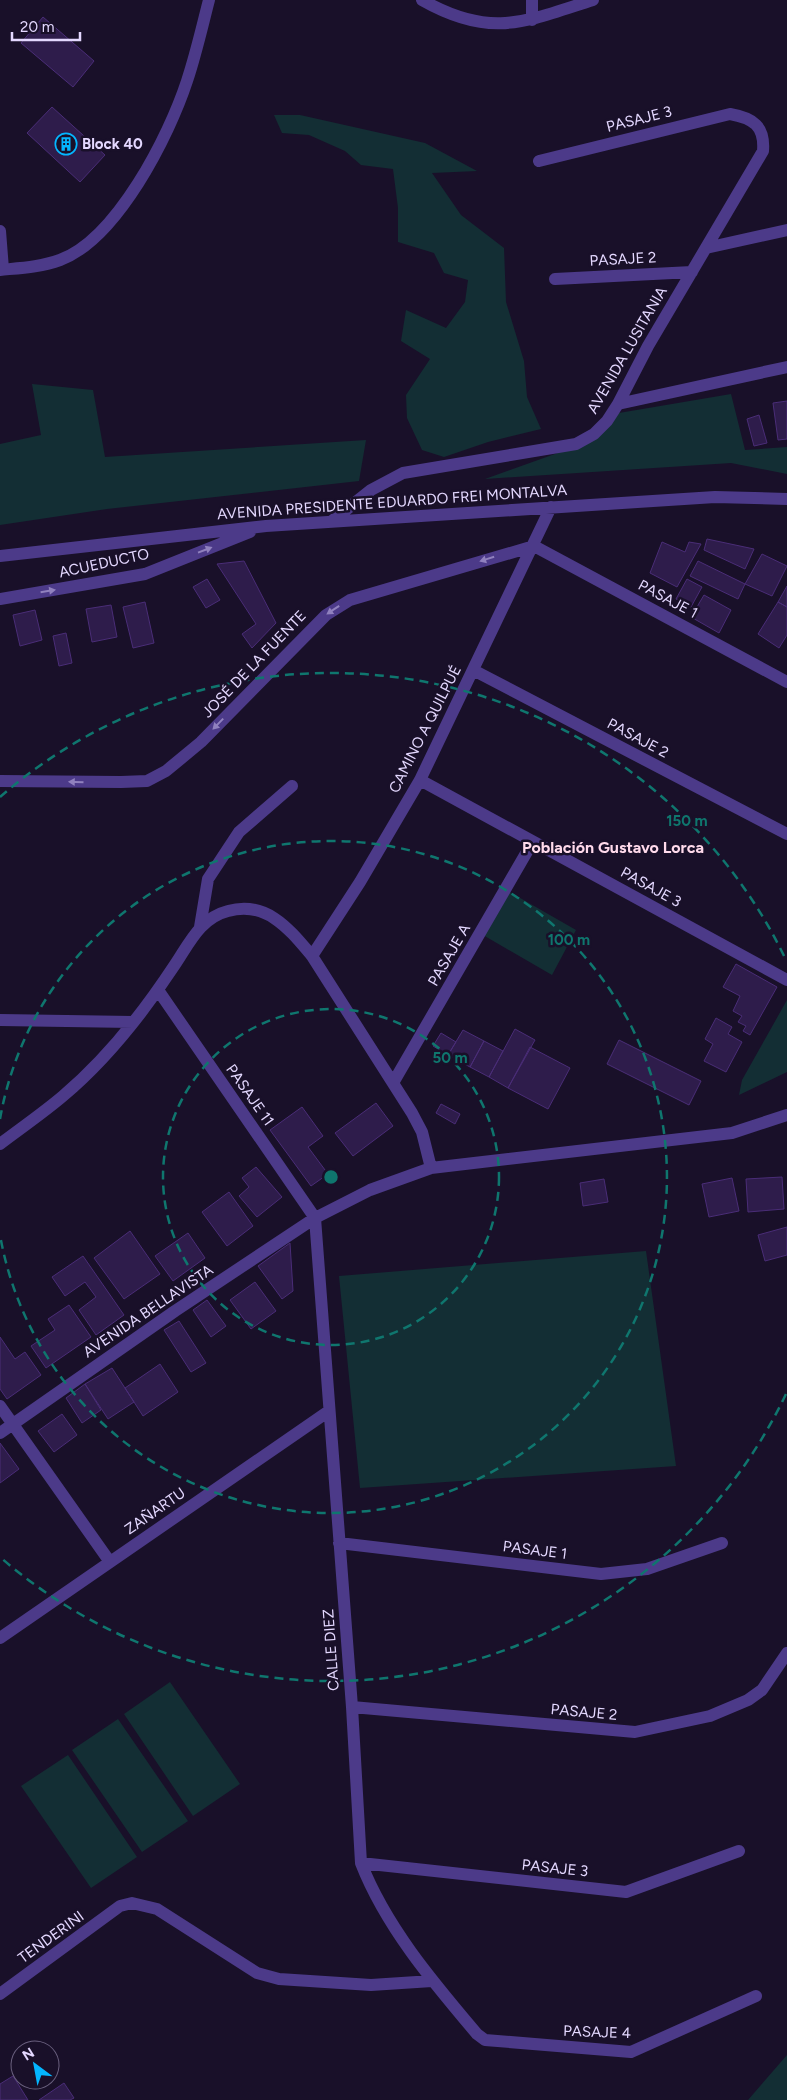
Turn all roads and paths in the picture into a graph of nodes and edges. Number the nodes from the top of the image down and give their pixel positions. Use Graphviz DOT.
graph roads {
  1 [pos="209,0"];
  2 [pos="422,0"];
  3 [pos="532,0"];
  4 [pos="593,0"];
  5 [pos="532,20"];
  6 [pos="746,116"];
  7 [pos="539,161"];
  8 [pos="787,230"];
  9 [pos="0,231"];
  10 [pos="706,248"];
  11 [pos="2,269"];
  12 [pos="692,272"];
  13 [pos="555,279"];
  14 [pos="787,367"];
  15 [pos="618,404"];
  16 [pos="787,499"];
  17 [pos="551,507"];
  18 [pos="332,521"];
  19 [pos="266,526"];
  20 [pos="534,546"];
  21 [pos="0,556"];
  22 [pos="0,599"];
  23 [pos="473,670"];
  24 [pos="787,682"];
  25 [pos="420,780"];
  26 [pos="0,781"];
  27 [pos="292,786"];
  28 [pos="787,834"];
  29 [pos="532,843"];
  30 [pos="200,927"];
  31 [pos="312,956"];
  32 [pos="787,980"];
  33 [pos="158,990"];
  34 [pos="0,1020"];
  35 [pos="133,1022"];
  36 [pos="393,1084"];
  37 [pos="787,1115"];
  38 [pos="0,1144"];
  39 [pos="431,1168"];
  40 [pos="315,1218"];
  41 [pos="0,1406"];
  42 [pos="329,1411"];
  43 [pos="12,1424"];
  44 [pos="0,1433"];
  45 [pos="339,1543"];
  46 [pos="722,1543"];
  47 [pos="110,1562"];
  48 [pos="0,1638"];
  49 [pos="787,1653"];
  50 [pos="352,1707"];
  51 [pos="739,1851"];
  52 [pos="361,1863"];
  53 [pos="432,1981"];
  54 [pos="0,1994"];
  55 [pos="756,1996"];
  56 [pos="485,2040"];
  1 -- 11 [label="street"];
  2 -- 5 [label="street"];
  3 -- 5 [label="street"];
  4 -- 5 [label="street"];
  6 -- 7 [label="street, PASAJE 3"];
  6 -- 10 [label="street, AVENIDA LUSITANIA"];
  8 -- 10 [label="street"];
  9 -- 11 [label="street"];
  10 -- 12 [label="street, AVENIDA LUSITANIA"];
  12 -- 13 [label="street, PASAJE 2"];
  12 -- 15 [label="street, AVENIDA LUSITANIA"];
  14 -- 15 [label="street"];
  15 -- 18 [label="street, AVENIDA LUSITANIA"];
  16 -- 17 [label="street, AVENIDA PRESIDENTE EDUARDO FREI MONTALVA"];
  17 -- 18 [label="street, AVENIDA PRESIDENTE EDUARDO FREI MONTALVA"];
  17 -- 20 [label="street, CAMINO A QUILPUÉ"];
  18 -- 19 [label="street, AVENIDA PRESIDENTE EDUARDO FREI MONTALVA"];
  19 -- 21 [label="street, AVENIDA PRESIDENTE EDUARDO FREI MONTALVA"];
  22 -- 19 [label="street, ACUEDUCTO, one-way"];
  20 -- 23 [label="street, CAMINO A QUILPUÉ"];
  20 -- 24 [label="street, PASAJE 1"];
  20 -- 26 [label="street, JOSÉ DE LA FUENTE, one-way"];
  23 -- 25 [label="street, CAMINO A QUILPUÉ"];
  23 -- 28 [label="street, PASAJE 2"];
  25 -- 29 [label="street, PASAJE 3"];
  25 -- 31 [label="street, CAMINO A QUILPUÉ"];
  27 -- 30 [label="street"];
  29 -- 32 [label="street, PASAJE 3"];
  29 -- 36 [label="street, PASAJE A"];
  30 -- 31 [label="street"];
  30 -- 33 [label="street"];
  31 -- 36 [label="street"];
  33 -- 35 [label="street"];
  33 -- 40 [label="street, PASAJE 11"];
  34 -- 35 [label="street"];
  35 -- 38 [label="street"];
  36 -- 39 [label="street"];
  37 -- 39 [label="street"];
  39 -- 40 [label="street"];
  40 -- 42 [label="street, CALLE DIEZ"];
  40 -- 43 [label="street, AVENIDA BELLAVISTA"];
  41 -- 43 [label="street"];
  42 -- 45 [label="street, CALLE DIEZ"];
  42 -- 47 [label="street, ZAÑARTU"];
  43 -- 44 [label="street, AVENIDA BELLAVISTA"];
  43 -- 47 [label="street"];
  45 -- 46 [label="street, PASAJE 1"];
  45 -- 50 [label="street, CALLE DIEZ"];
  47 -- 48 [label="street, ZAÑARTU"];
  49 -- 50 [label="street, PASAJE 2"];
  50 -- 52 [label="street, CALLE DIEZ"];
  51 -- 52 [label="street, PASAJE 3"];
  52 -- 53 [label="street, CALLE DIEZ"];
  53 -- 54 [label="street, TENDERINI"];
  53 -- 56 [label="street, CALLE DIEZ"];
  55 -- 56 [label="street, PASAJE 4"];
}
